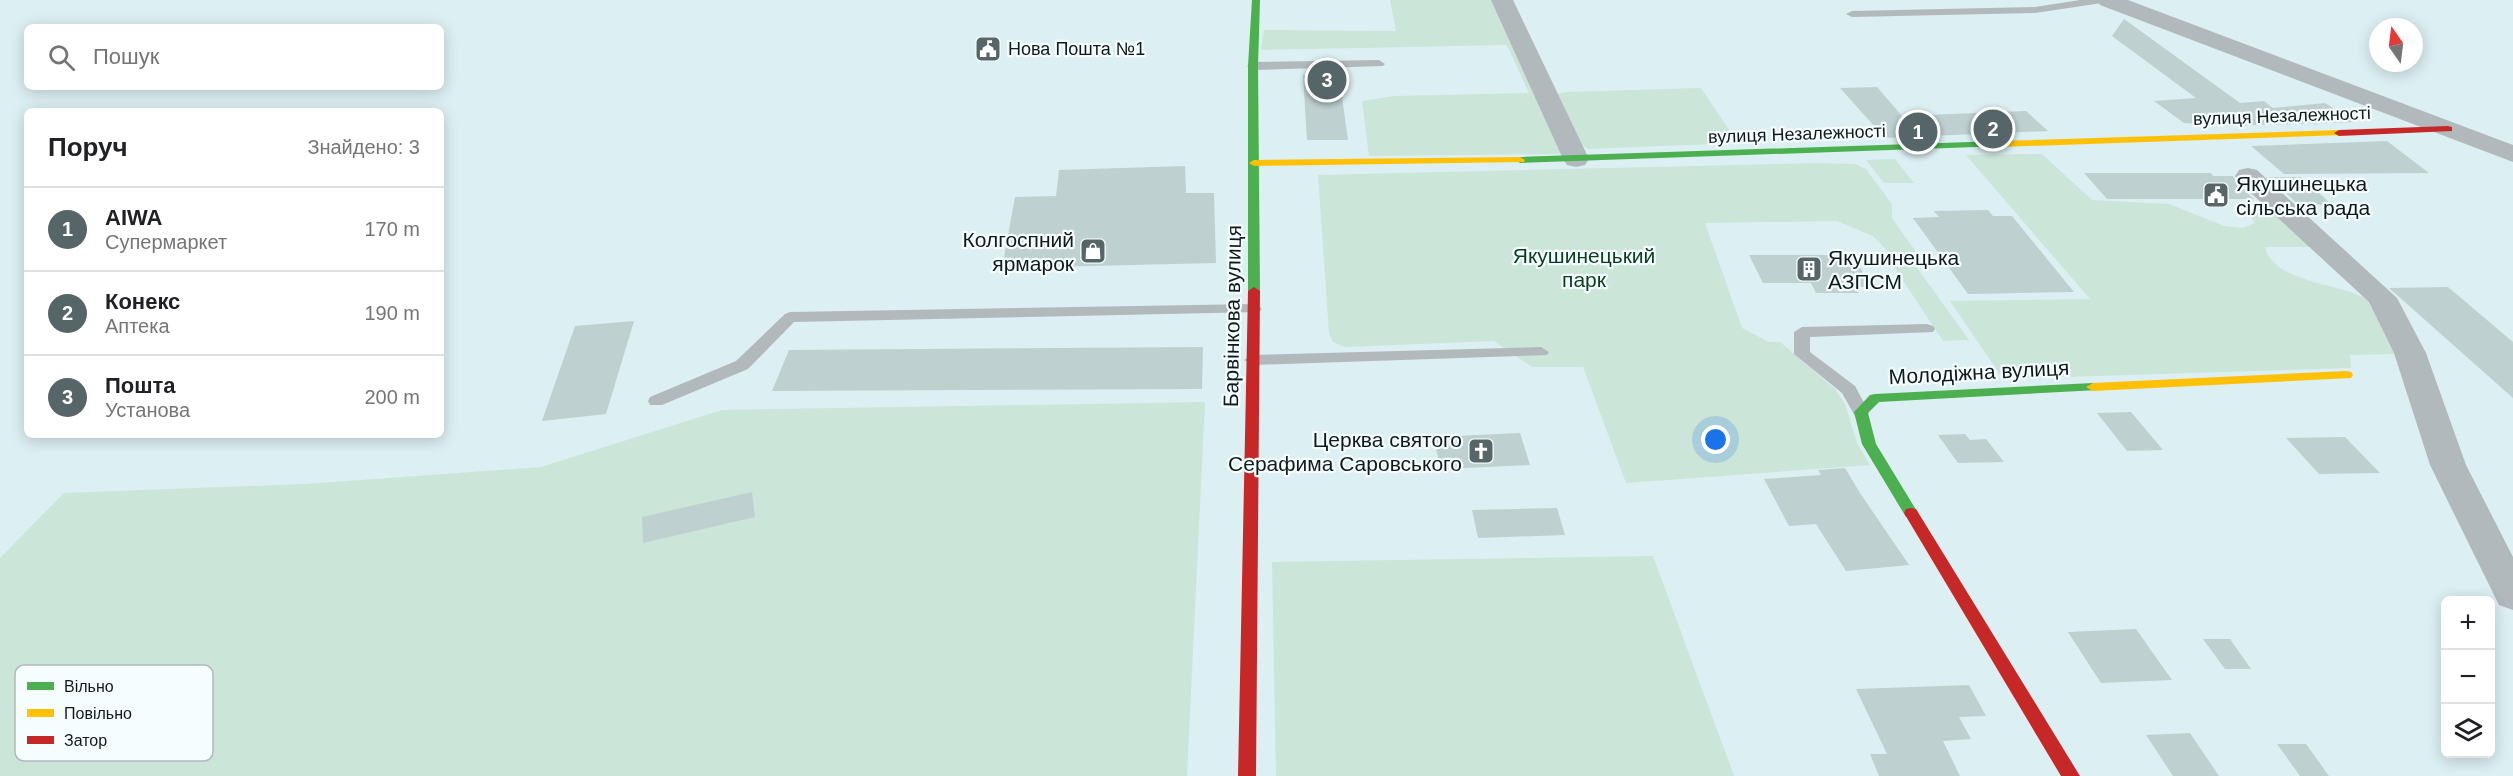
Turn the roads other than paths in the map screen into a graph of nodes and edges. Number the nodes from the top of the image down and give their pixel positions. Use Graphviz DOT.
graph roads {
  1 [pos="1256,0"];
  2 [pos="1502,0"];
  3 [pos="2102,0"];
  4 [pos="2108,0"];
  5 [pos="1852,14"];
  6 [pos="1379,64"];
  7 [pos="1253,66"];
  8 [pos="2448,129"];
  9 [pos="2513,154"];
  10 [pos="1576,159"];
  11 [pos="1254,163"];
  12 [pos="2248,176"];
  13 [pos="1254,309"];
  14 [pos="1927,328"];
  15 [pos="1541,352"];
  16 [pos="1252,360"];
  17 [pos="2346,375"];
  18 [pos="656,401"];
  19 [pos="1861,412"];
  20 [pos="2513,595"];
  21 [pos="1247,776"];
  22 [pos="2071,776"];
  1 -- 7 [label="street, Барвінкова вулиця"];
  2 -- 10 [label="street"];
  3 -- 5 [label="lane"];
  4 -- 8 [label="street"];
  6 -- 7 [label="lane"];
  7 -- 11 [label="street, Барвінкова вулиця"];
  8 -- 9 [label="street"];
  8 -- 10 [label="street, вулиця Незалежності"];
  10 -- 11 [label="street, вулиця Незалежності"];
  11 -- 13 [label="street, Барвінкова вулиця"];
  12 -- 20 [label="street"];
  13 -- 16 [label="street, Барвінкова вулиця"];
  13 -- 18 [label="lane"];
  14 -- 19 [label="lane"];
  15 -- 16 [label="lane"];
  16 -- 21 [label="street, Барвінкова вулиця"];
  17 -- 19 [label="street, Молодіжна вулиця"];
  19 -- 22 [label="street"];
}
